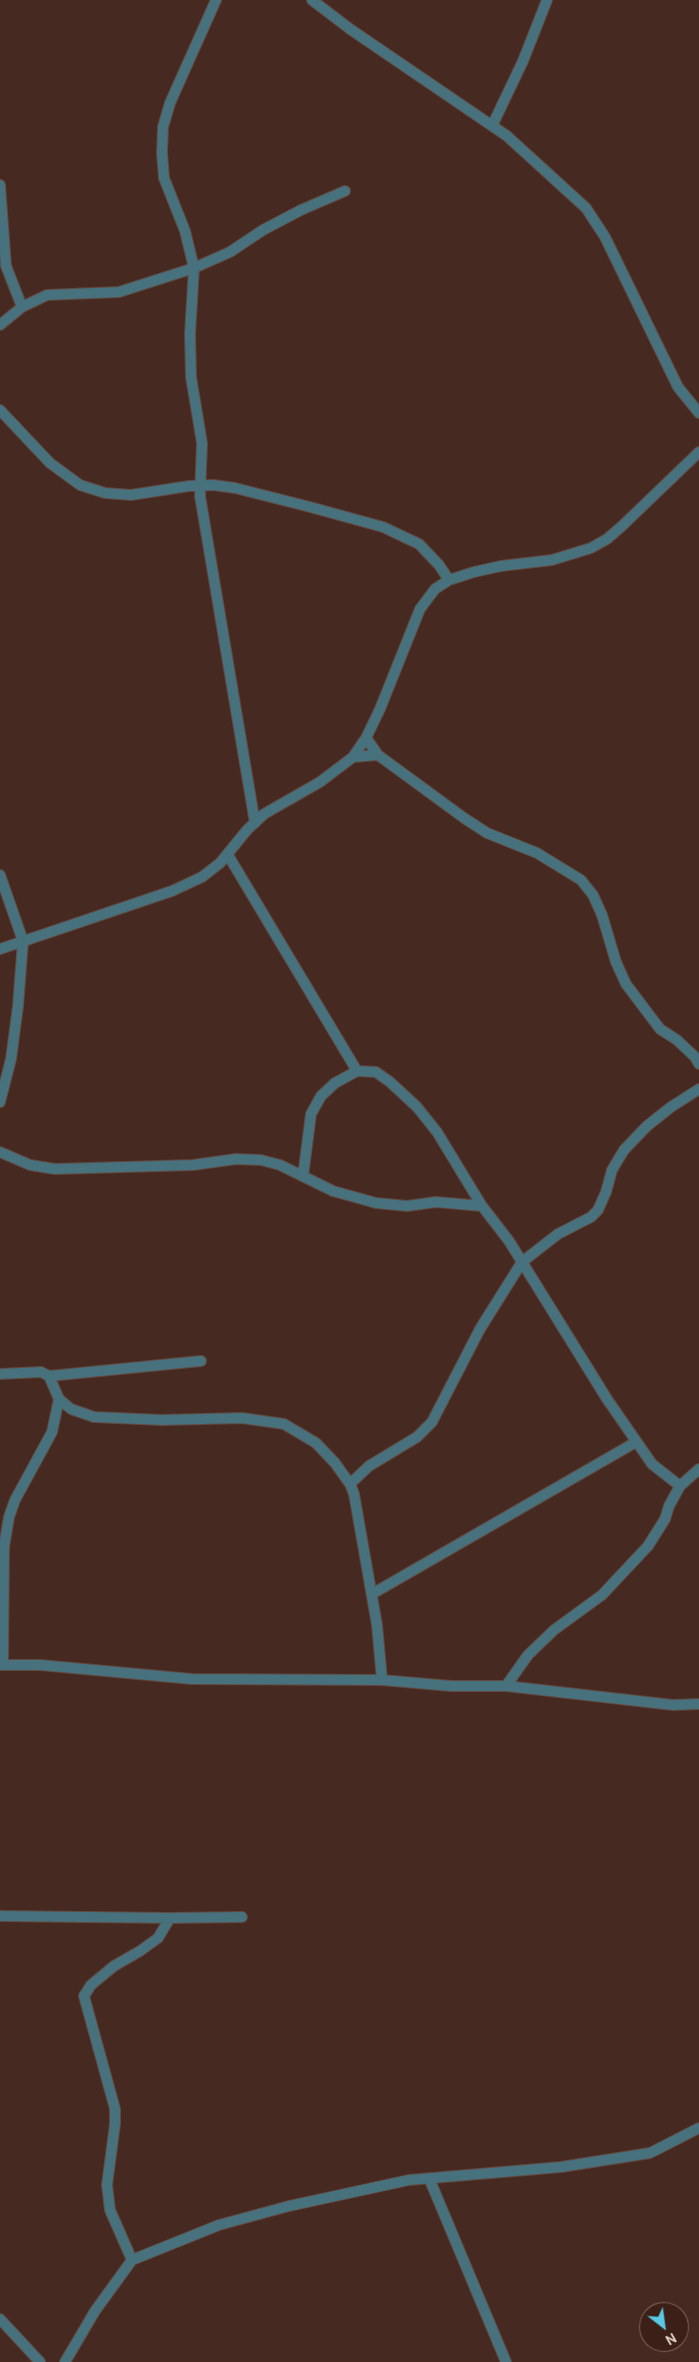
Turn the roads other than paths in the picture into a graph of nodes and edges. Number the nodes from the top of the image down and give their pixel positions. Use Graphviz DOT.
graph roads {
  1 [pos="216,0"];
  2 [pos="312,0"];
  3 [pos="547,0"];
  4 [pos="492,126"];
  5 [pos="0,185"];
  6 [pos="345,191"];
  7 [pos="194,268"];
  8 [pos="22,307"];
  9 [pos="0,325"];
  10 [pos="0,410"];
  11 [pos="699,413"];
  12 [pos="699,452"];
  13 [pos="202,486"];
  14 [pos="449,580"];
  15 [pos="366,738"];
  16 [pos="378,755"];
  17 [pos="353,757"];
  18 [pos="255,822"];
  19 [pos="228,855"];
  20 [pos="0,875"];
  21 [pos="23,941"];
  22 [pos="0,949"];
  23 [pos="699,1064"];
  24 [pos="357,1071"];
  25 [pos="699,1089"];
  26 [pos="0,1102"];
  27 [pos="0,1152"];
  28 [pos="303,1176"];
  29 [pos="482,1206"];
  30 [pos="522,1262"];
  31 [pos="201,1361"];
  32 [pos="0,1374"];
  33 [pos="49,1376"];
  34 [pos="59,1399"];
  35 [pos="636,1442"];
  36 [pos="699,1469"];
  37 [pos="350,1484"];
  38 [pos="680,1486"];
  39 [pos="372,1594"];
  40 [pos="1,1665"];
  41 [pos="382,1680"];
  42 [pos="506,1686"];
  43 [pos="699,1704"];
  44 [pos="0,1916"];
  45 [pos="242,1916"];
  46 [pos="170,1918"];
  47 [pos="699,2128"];
  48 [pos="429,2178"];
  49 [pos="132,2260"];
  50 [pos="0,2319"];
  51 [pos="40,2362"];
  52 [pos="65,2362"];
  53 [pos="506,2362"];
  1 -- 7 [label="street"];
  2 -- 4 [label="street"];
  3 -- 4 [label="street"];
  4 -- 11 [label="street"];
  5 -- 8 [label="street"];
  6 -- 7 [label="street"];
  7 -- 8 [label="street"];
  7 -- 13 [label="street"];
  8 -- 9 [label="street"];
  10 -- 13 [label="street"];
  12 -- 14 [label="street"];
  13 -- 14 [label="street"];
  13 -- 18 [label="street"];
  14 -- 15 [label="street"];
  15 -- 16 [label="street"];
  15 -- 17 [label="street"];
  16 -- 17 [label="street"];
  16 -- 23 [label="street"];
  17 -- 18 [label="street"];
  18 -- 19 [label="street"];
  19 -- 21 [label="street"];
  19 -- 24 [label="street"];
  20 -- 21 [label="street"];
  21 -- 22 [label="street"];
  21 -- 26 [label="street"];
  24 -- 28 [label="street"];
  24 -- 29 [label="street"];
  25 -- 30 [label="street"];
  27 -- 28 [label="street"];
  28 -- 29 [label="street"];
  29 -- 30 [label="street"];
  30 -- 35 [label="street"];
  30 -- 37 [label="street"];
  31 -- 33 [label="street"];
  32 -- 33 [label="street"];
  33 -- 34 [label="street"];
  34 -- 37 [label="street"];
  34 -- 40 [label="street"];
  35 -- 38 [label="street"];
  35 -- 39 [label="street"];
  36 -- 38 [label="street"];
  37 -- 39 [label="street"];
  38 -- 42 [label="street"];
  39 -- 41 [label="street"];
  40 -- 41 [label="street"];
  41 -- 42 [label="street"];
  42 -- 43 [label="street"];
  44 -- 46 [label="street"];
  45 -- 46 [label="street"];
  46 -- 49 [label="street"];
  47 -- 48 [label="street"];
  48 -- 49 [label="street"];
  48 -- 53 [label="street"];
  49 -- 52 [label="street"];
  50 -- 51 [label="street"];
}
